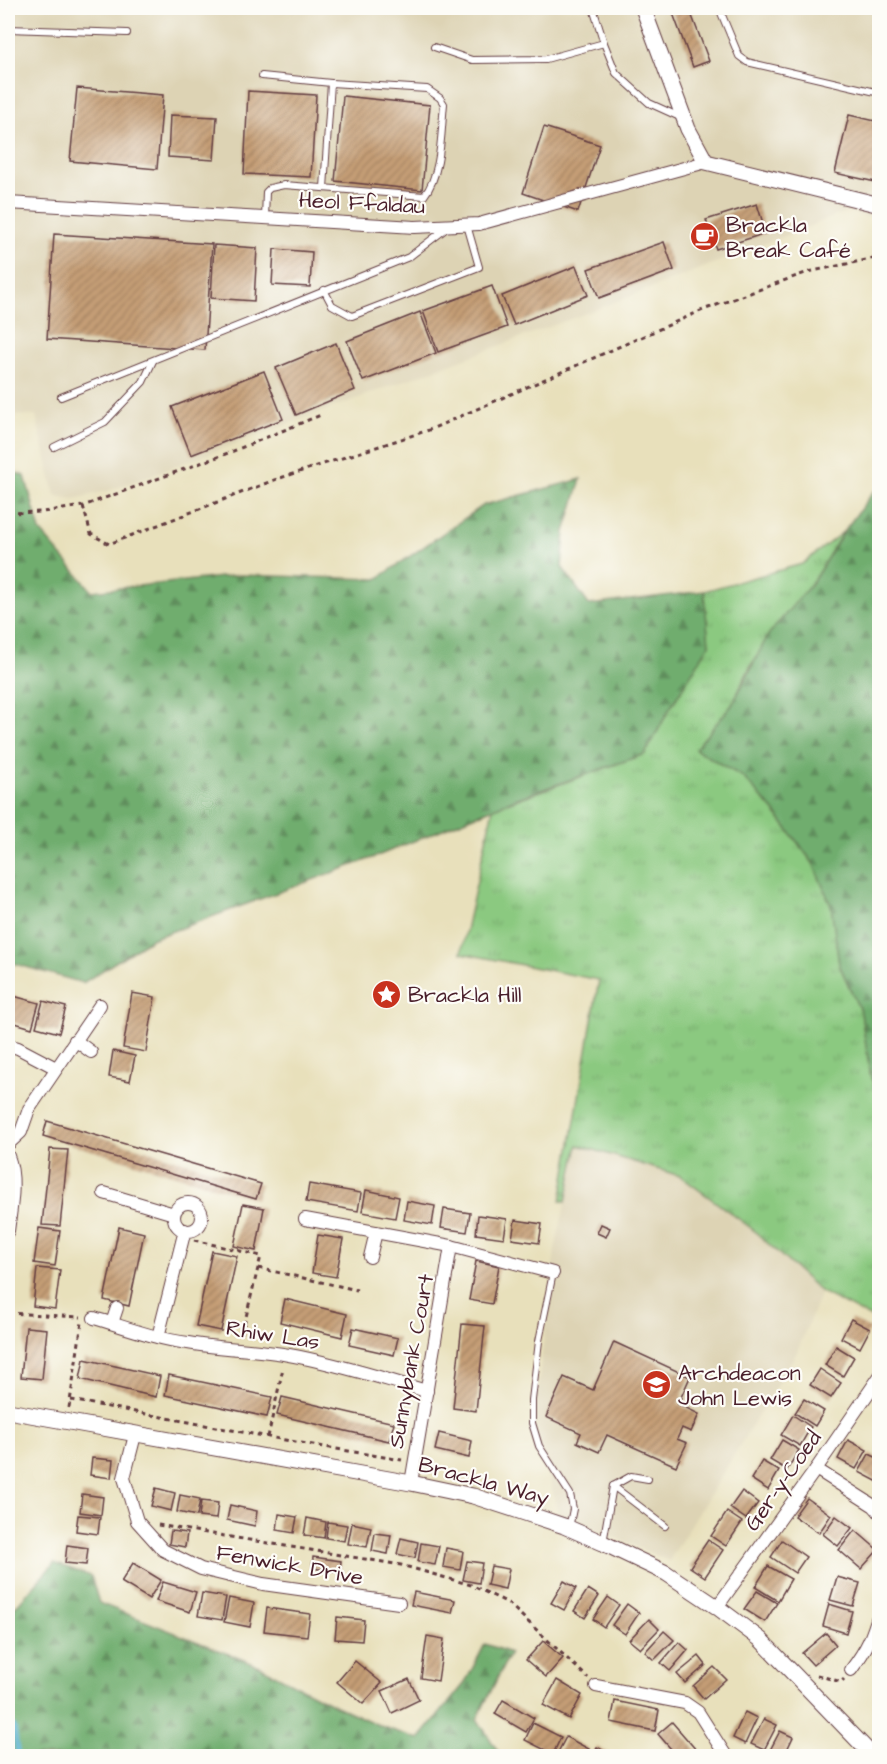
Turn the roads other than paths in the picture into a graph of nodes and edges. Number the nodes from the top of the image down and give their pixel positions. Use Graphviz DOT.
graph roads {
  1 [pos="593,8"];
  2 [pos="643,8"];
  3 [pos="719,8"];
  4 [pos="8,29"];
  5 [pos="127,33"];
  6 [pos="604,43"];
  7 [pos="434,47"];
  8 [pos="262,76"];
  9 [pos="331,83"];
  10 [pos="879,93"];
  11 [pos="685,120"];
  12 [pos="706,162"];
  13 [pos="324,188"];
  14 [pos="8,203"];
  15 [pos="879,205"];
  16 [pos="265,218"];
  17 [pos="467,225"];
  18 [pos="448,226"];
  19 [pos="324,290"];
  20 [pos="153,361"];
  21 [pos="61,397"];
  22 [pos="54,447"];
  23 [pos="100,1005"];
  24 [pos="75,1040"];
  25 [pos="8,1045"];
  26 [pos="91,1052"];
  27 [pos="56,1068"];
  28 [pos="8,1144"];
  29 [pos="8,1156"];
  30 [pos="104,1193"];
  31 [pos="174,1214"];
  32 [pos="305,1219"];
  33 [pos="8,1231"];
  34 [pos="376,1232"];
  35 [pos="184,1234"];
  36 [pos="451,1245"];
  37 [pos="370,1257"];
  38 [pos="553,1273"];
  39 [pos="117,1308"];
  40 [pos="88,1318"];
  41 [pos="112,1323"];
  42 [pos="158,1337"];
  43 [pos="879,1376"];
  44 [pos="426,1391"];
  45 [pos="8,1411"];
  46 [pos="135,1435"];
  47 [pos="816,1469"];
  48 [pos="648,1479"];
  49 [pos="411,1483"];
  50 [pos="613,1486"];
  51 [pos="879,1513"];
  52 [pos="665,1526"];
  53 [pos="569,1529"];
  54 [pos="603,1543"];
  55 [pos="399,1603"];
  56 [pos="717,1607"];
  57 [pos="879,1610"];
  58 [pos="852,1669"];
  59 [pos="596,1686"];
  60 [pos="726,1756"];
  61 [pos="873,1756"];
  1 -- 6 [label="lane"];
  2 -- 11 [label="street"];
  3 -- 10 [label="lane"];
  4 -- 5 [label="lane"];
  6 -- 7 [label="lane"];
  6 -- 11 [label="lane"];
  8 -- 9 [label="lane"];
  9 -- 13 [label="lane"];
  9 -- 13 [label="lane"];
  11 -- 12 [label="street"];
  12 -- 15 [label="street"];
  12 -- 17 [label="street, Heol Ffaldau"];
  13 -- 16 [label="lane"];
  14 -- 16 [label="street, Heol Ffaldau"];
  16 -- 18 [label="street, Heol Ffaldau"];
  17 -- 18 [label="street, Heol Ffaldau"];
  17 -- 19 [label="lane"];
  18 -- 19 [label="lane"];
  19 -- 20 [label="lane"];
  20 -- 21 [label="lane"];
  20 -- 22 [label="lane"];
  23 -- 24 [label="street"];
  24 -- 26 [label="street"];
  24 -- 27 [label="street"];
  25 -- 27 [label="street"];
  27 -- 28 [label="street"];
  29 -- 33 [label="street"];
  30 -- 31 [label="street"];
  31 -- 35 [label="street"];
  31 -- 35 [label="street"];
  32 -- 34 [label="street, Sunnybank Court"];
  34 -- 36 [label="street, Sunnybank Court"];
  34 -- 37 [label="street"];
  35 -- 42 [label="street"];
  36 -- 38 [label="street, Sunnybank Court"];
  36 -- 44 [label="street, Sunnybank Court"];
  38 -- 53 [label="lane"];
  39 -- 41 [label="street"];
  40 -- 41 [label="street, Rhiw Las"];
  41 -- 42 [label="street, Rhiw Las"];
  42 -- 44 [label="street, Rhiw Las"];
  43 -- 47 [label="street, Ger-y-Coed"];
  44 -- 49 [label="street, Sunnybank Court"];
  45 -- 46 [label="street, Brackla Way"];
  46 -- 49 [label="street, Brackla Way"];
  46 -- 55 [label="street, Fenwick Drive"];
  47 -- 51 [label="street"];
  47 -- 56 [label="street, Ger-y-Coed"];
  48 -- 50 [label="lane"];
  49 -- 53 [label="street, Brackla Way"];
  50 -- 52 [label="lane"];
  50 -- 54 [label="lane"];
  53 -- 54 [label="street, Brackla Way"];
  54 -- 56 [label="street, Brackla Way"];
  56 -- 61 [label="street, Brackla Way"];
  57 -- 58 [label="street"];
  59 -- 60 [label="street"];
}
